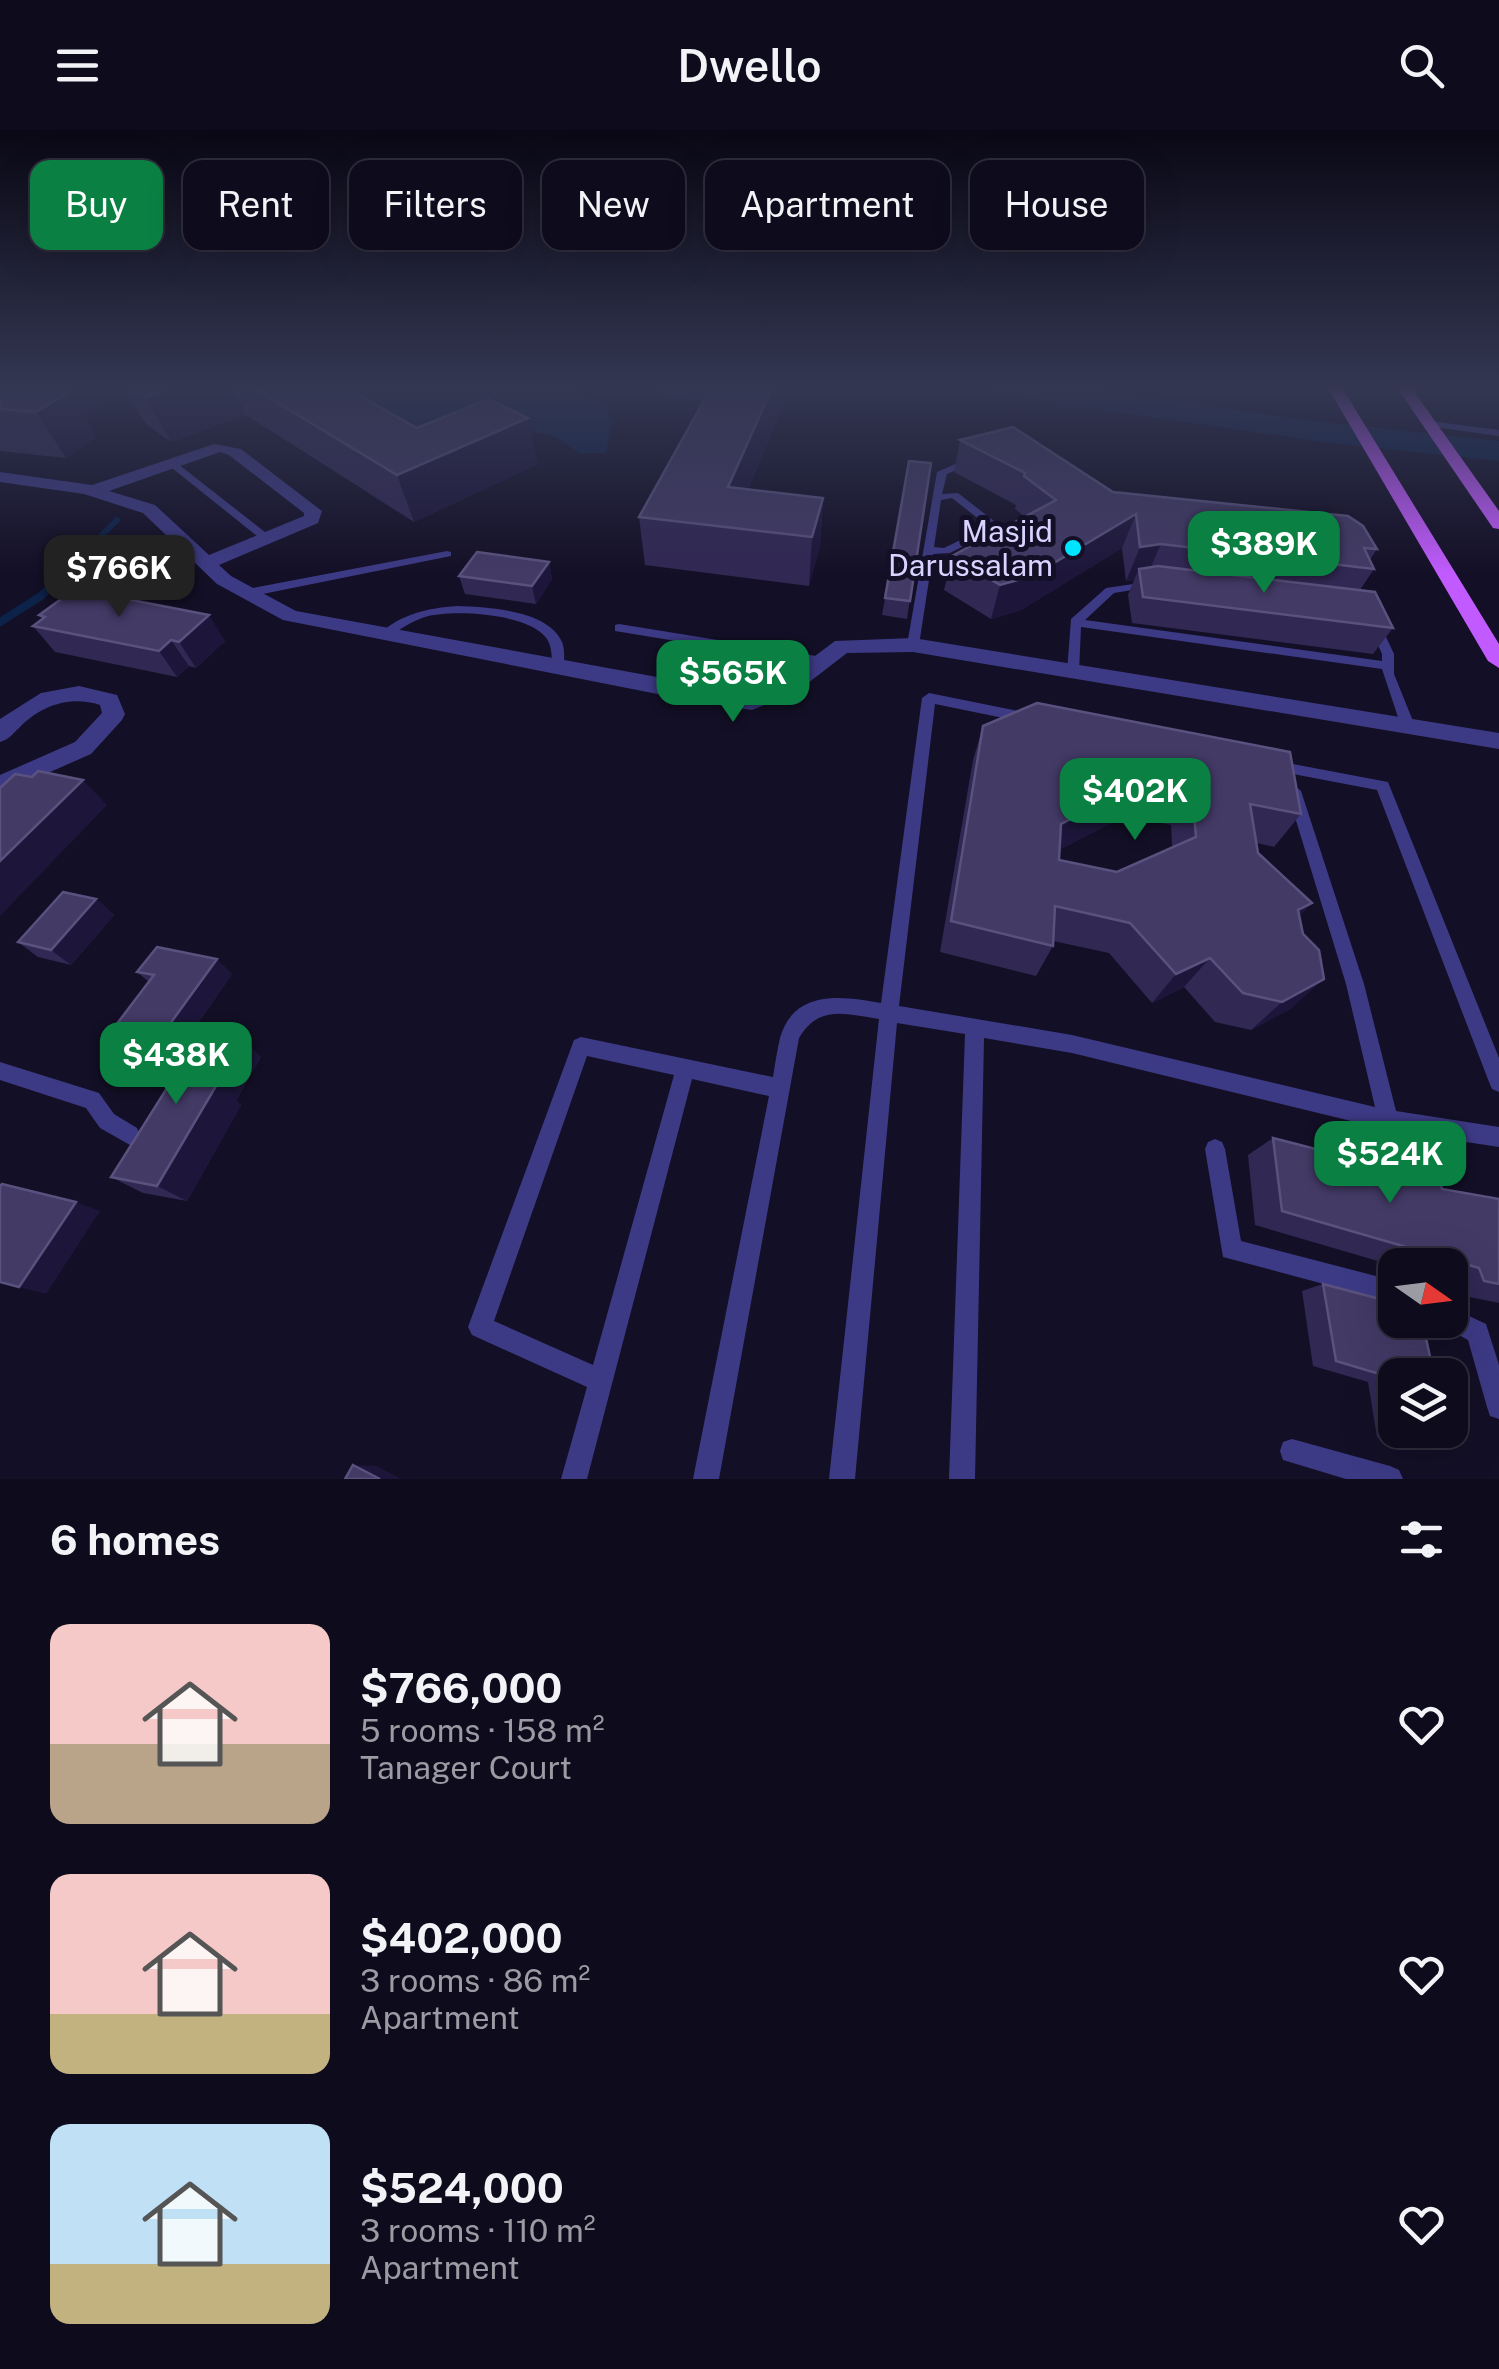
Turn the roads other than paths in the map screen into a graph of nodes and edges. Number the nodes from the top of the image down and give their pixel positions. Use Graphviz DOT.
graph roads {
  1 [pos="213,449"];
  2 [pos="226,449"];
  3 [pos="1370,449"];
  4 [pos="1448,449"];
  5 [pos="994,453"];
  6 [pos="170,462"];
  7 [pos="0,477"];
  8 [pos="92,491"];
  9 [pos="936,498"];
  10 [pos="1499,524"];
  11 [pos="266,538"];
  12 [pos="928,550"];
  13 [pos="447,554"];
  14 [pos="207,564"];
  15 [pos="1165,588"];
  16 [pos="248,592"];
  17 [pos="1372,618"];
  18 [pos="1075,622"];
  19 [pos="619,628"];
  20 [pos="385,634"];
  21 [pos="914,646"];
  22 [pos="822,661"];
  23 [pos="1499,661"];
  24 [pos="1388,666"];
  25 [pos="558,667"];
  26 [pos="1073,672"];
  27 [pos="1042,720"];
  28 [pos="1408,726"];
  29 [pos="0,734"];
  30 [pos="1499,741"];
  31 [pos="1249,760"];
  32 [pos="1287,768"];
  33 [pos="0,784"];
  34 [pos="889,1011"];
  35 [pos="975,1026"];
  36 [pos="685,1068"];
  37 [pos="0,1071"];
  38 [pos="1499,1082"];
  39 [pos="778,1088"];
  40 [pos="1388,1120"];
  41 [pos="130,1135"];
  42 [pos="1499,1137"];
  43 [pos="1215,1149"];
  44 [pos="1378,1288"];
  45 [pos="1468,1327"];
  46 [pos="599,1380"];
  47 [pos="1499,1407"];
  48 [pos="1292,1451"];
  49 [pos="1381,1478"];
  50 [pos="574,1479"];
  51 [pos="706,1479"];
  52 [pos="842,1479"];
  53 [pos="962,1479"];
  1 -- 6 [label="street"];
  2 -- 11 [label="street"];
  3 -- 23 [label="main road"];
  4 -- 10 [label="main road"];
  5 -- 9 [label="lane"];
  6 -- 8 [label="street"];
  6 -- 11 [label="lane"];
  7 -- 8 [label="street"];
  8 -- 14 [label="street"];
  9 -- 12 [label="lane"];
  9 -- 12 [label="lane"];
  11 -- 14 [label="street"];
  12 -- 21 [label="lane"];
  13 -- 16 [label="lane"];
  14 -- 16 [label="street"];
  15 -- 18 [label="lane"];
  16 -- 20 [label="street"];
  17 -- 24 [label="lane"];
  18 -- 24 [label="lane"];
  18 -- 26 [label="lane"];
  19 -- 22 [label="lane"];
  20 -- 25 [label="street"];
  20 -- 25 [label="lane"];
  21 -- 22 [label="street"];
  21 -- 26 [label="street"];
  22 -- 25 [label="street"];
  24 -- 28 [label="lane"];
  26 -- 28 [label="street"];
  27 -- 34 [label="lane"];
  28 -- 30 [label="street"];
  29 -- 33 [label="street"];
  31 -- 32 [label="lane"];
  32 -- 38 [label="lane"];
  32 -- 40 [label="lane"];
  34 -- 35 [label="lane"];
  34 -- 39 [label="lane"];
  34 -- 52 [label="lane"];
  35 -- 40 [label="lane"];
  35 -- 53 [label="lane"];
  36 -- 39 [label="lane"];
  36 -- 46 [label="lane"];
  36 -- 46 [label="lane"];
  37 -- 41 [label="lane"];
  39 -- 51 [label="lane"];
  40 -- 42 [label="lane"];
  43 -- 44 [label="lane"];
  45 -- 47 [label="lane"];
  46 -- 50 [label="lane"];
  48 -- 49 [label="lane"];
}
